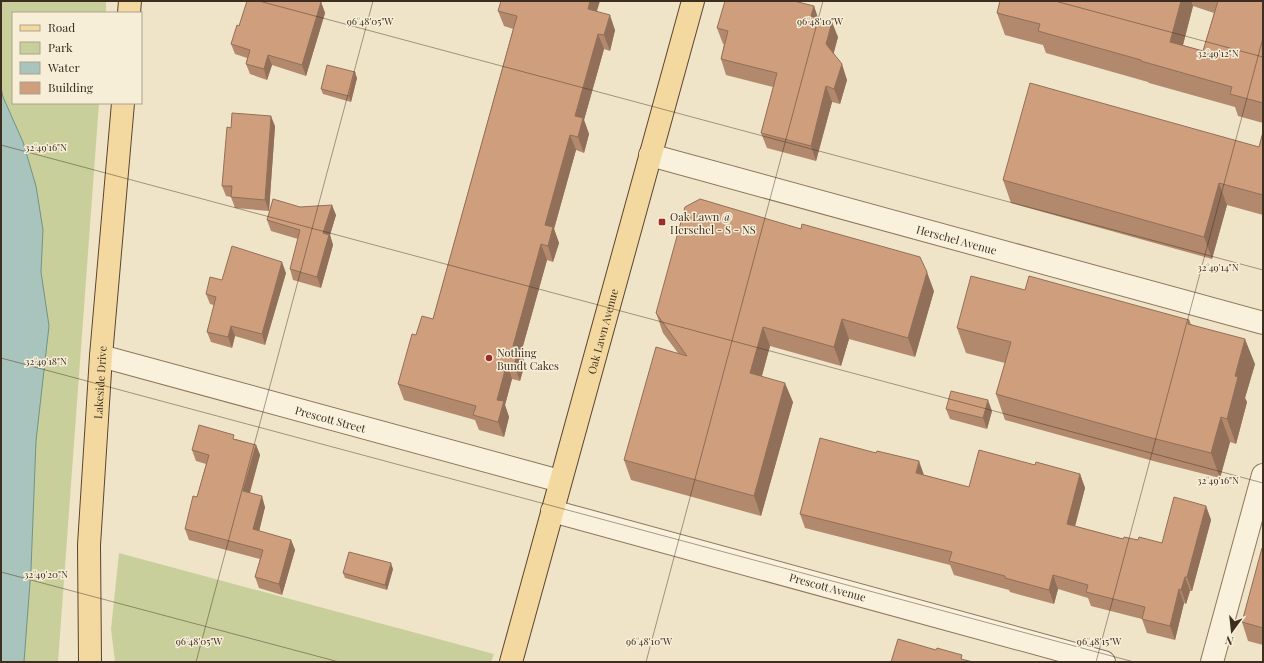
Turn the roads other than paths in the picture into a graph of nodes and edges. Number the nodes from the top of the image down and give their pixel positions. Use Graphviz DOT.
graph roads {
  1 [pos="130,1"];
  2 [pos="693,1"];
  3 [pos="129,12"];
  4 [pos="123,104"];
  5 [pos="650,155"];
  6 [pos="1263,323"];
  7 [pos="101,356"];
  8 [pos="1263,475"];
  9 [pos="560,481"];
  10 [pos="552,511"];
  11 [pos="90,662"];
  12 [pos="511,662"];
  13 [pos="1104,662"];
  14 [pos="1212,662"];
  1 -- 3 [label="main road"];
  2 -- 5 [label="main road, Oak Lawn Avenue"];
  4 -- 7 [label="main road, Lakeside Drive"];
  5 -- 6 [label="street, Herschel Avenue"];
  5 -- 9 [label="main road, Oak Lawn Avenue"];
  7 -- 9 [label="street, Prescott Street"];
  7 -- 11 [label="main road, Lakeside Drive"];
  8 -- 14 [label="street"];
  9 -- 10 [label="main road, Oak Lawn Avenue"];
  10 -- 12 [label="main road, Oak Lawn Avenue"];
  10 -- 13 [label="street, Prescott Avenue"];
}
